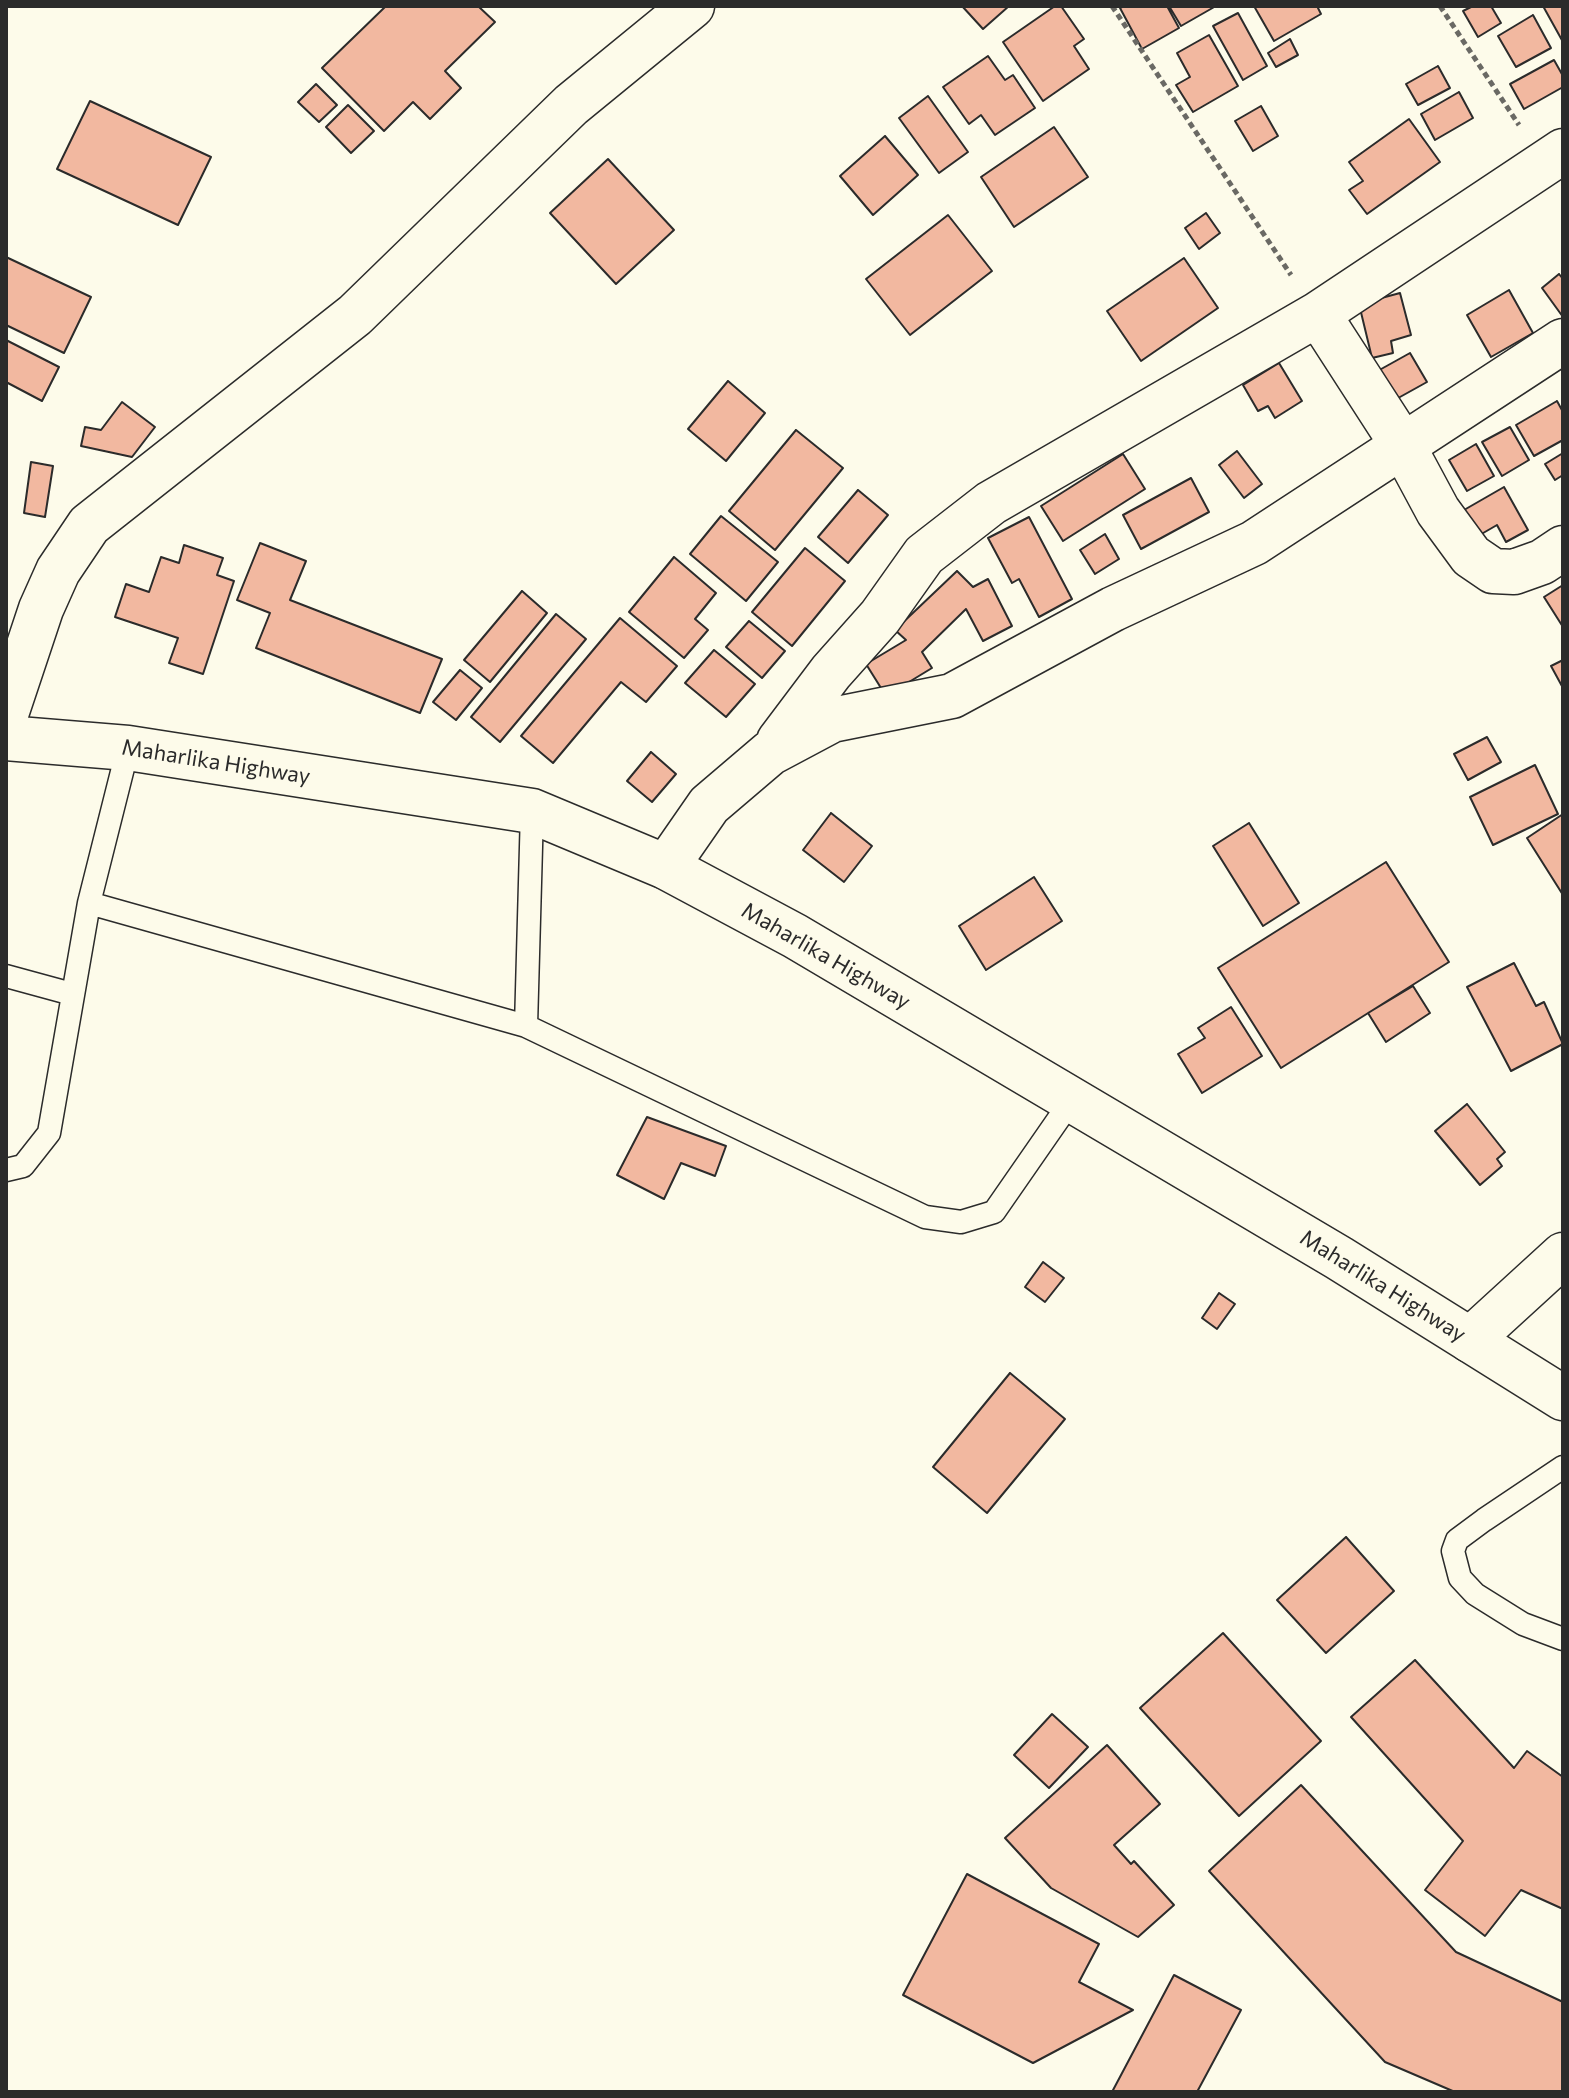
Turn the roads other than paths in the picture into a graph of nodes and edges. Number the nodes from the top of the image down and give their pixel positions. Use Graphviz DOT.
graph roads {
  1 [pos="692,6"];
  2 [pos="1553,157"];
  3 [pos="1318,314"];
  4 [pos="1563,341"];
  5 [pos="1402,444"];
  6 [pos="1563,548"];
  7 [pos="6,714"];
  8 [pos="6,738"];
  9 [pos="128,748"];
  10 [pos="770,753"];
  11 [pos="532,811"];
  12 [pos="666,867"];
  13 [pos="89,903"];
  14 [pos="6,976"];
  15 [pos="72,994"];
  16 [pos="526,1026"];
  17 [pos="1071,1101"];
  18 [pos="6,1170"];
  19 [pos="1563,1255"];
  20 [pos="1470,1340"];
  21 [pos="1563,1398"];
  22 [pos="1563,1467"];
  23 [pos="1563,1639"];
  1 -- 7 [label="main road"];
  2 -- 3 [label="main road"];
  3 -- 5 [label="main road"];
  3 -- 10 [label="main road"];
  4 -- 5 [label="main road"];
  5 -- 6 [label="main road"];
  5 -- 10 [label="main road"];
  8 -- 9 [label="main road, Maharlika Highway"];
  9 -- 11 [label="main road, Maharlika Highway"];
  9 -- 13 [label="lane"];
  10 -- 12 [label="main road"];
  11 -- 12 [label="main road, Maharlika Highway"];
  11 -- 16 [label="lane"];
  12 -- 17 [label="main road, Maharlika Highway"];
  13 -- 15 [label="lane"];
  13 -- 16 [label="lane"];
  14 -- 15 [label="lane"];
  15 -- 18 [label="lane"];
  16 -- 17 [label="lane"];
  17 -- 20 [label="main road, Maharlika Highway"];
  19 -- 20 [label="main road"];
  20 -- 21 [label="main road, Maharlika Highway"];
  22 -- 23 [label="lane"];
}
